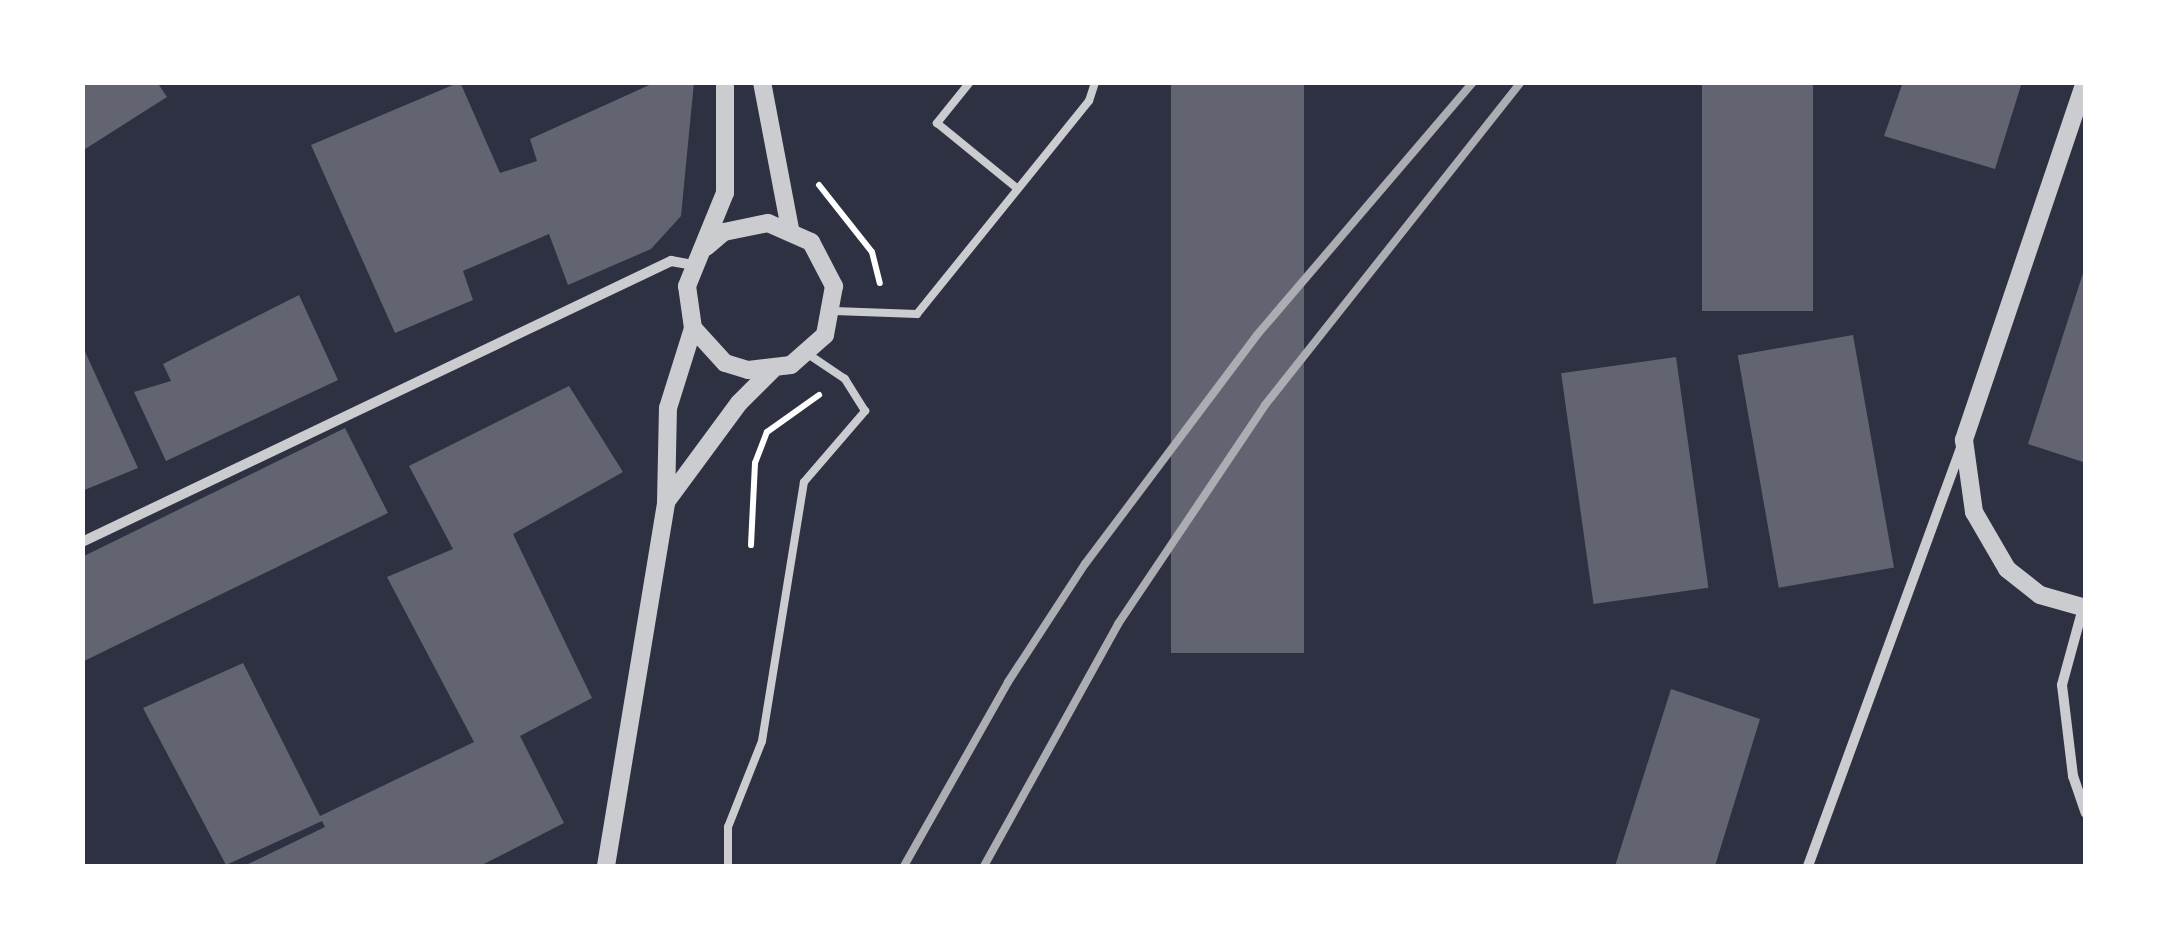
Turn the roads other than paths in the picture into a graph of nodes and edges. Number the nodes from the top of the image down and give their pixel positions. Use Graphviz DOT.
graph roads {
  1 [pos="725,82"];
  2 [pos="762,82"];
  3 [pos="970,82"];
  4 [pos="1095,82"];
  5 [pos="2084,82"];
  6 [pos="1018,188"];
  7 [pos="790,228"];
  8 [pos="706,247"];
  9 [pos="693,265"];
  10 [pos="834,310"];
  11 [pos="693,328"];
  12 [pos="808,354"];
  13 [pos="772,370"];
  14 [pos="1964,440"];
  15 [pos="666,502"];
  16 [pos="82,542"];
  17 [pos="2084,608"];
  18 [pos="2086,813"];
  19 [pos="606,866"];
  20 [pos="728,866"];
  21 [pos="1808,866"];
  1 -- 8 [label="street"];
  2 -- 7 [label="street"];
  3 -- 6 [label="lane"];
  4 -- 6 [label="lane"];
  5 -- 14 [label="street"];
  6 -- 10 [label="lane"];
  7 -- 8 [label="street"];
  7 -- 10 [label="street"];
  8 -- 9 [label="street"];
  9 -- 11 [label="street"];
  9 -- 16 [label="street"];
  10 -- 12 [label="street"];
  11 -- 13 [label="street"];
  11 -- 15 [label="street"];
  12 -- 13 [label="street"];
  12 -- 20 [label="lane"];
  13 -- 15 [label="street"];
  14 -- 17 [label="street"];
  14 -- 21 [label="street"];
  15 -- 19 [label="street"];
  17 -- 18 [label="street"];
}
